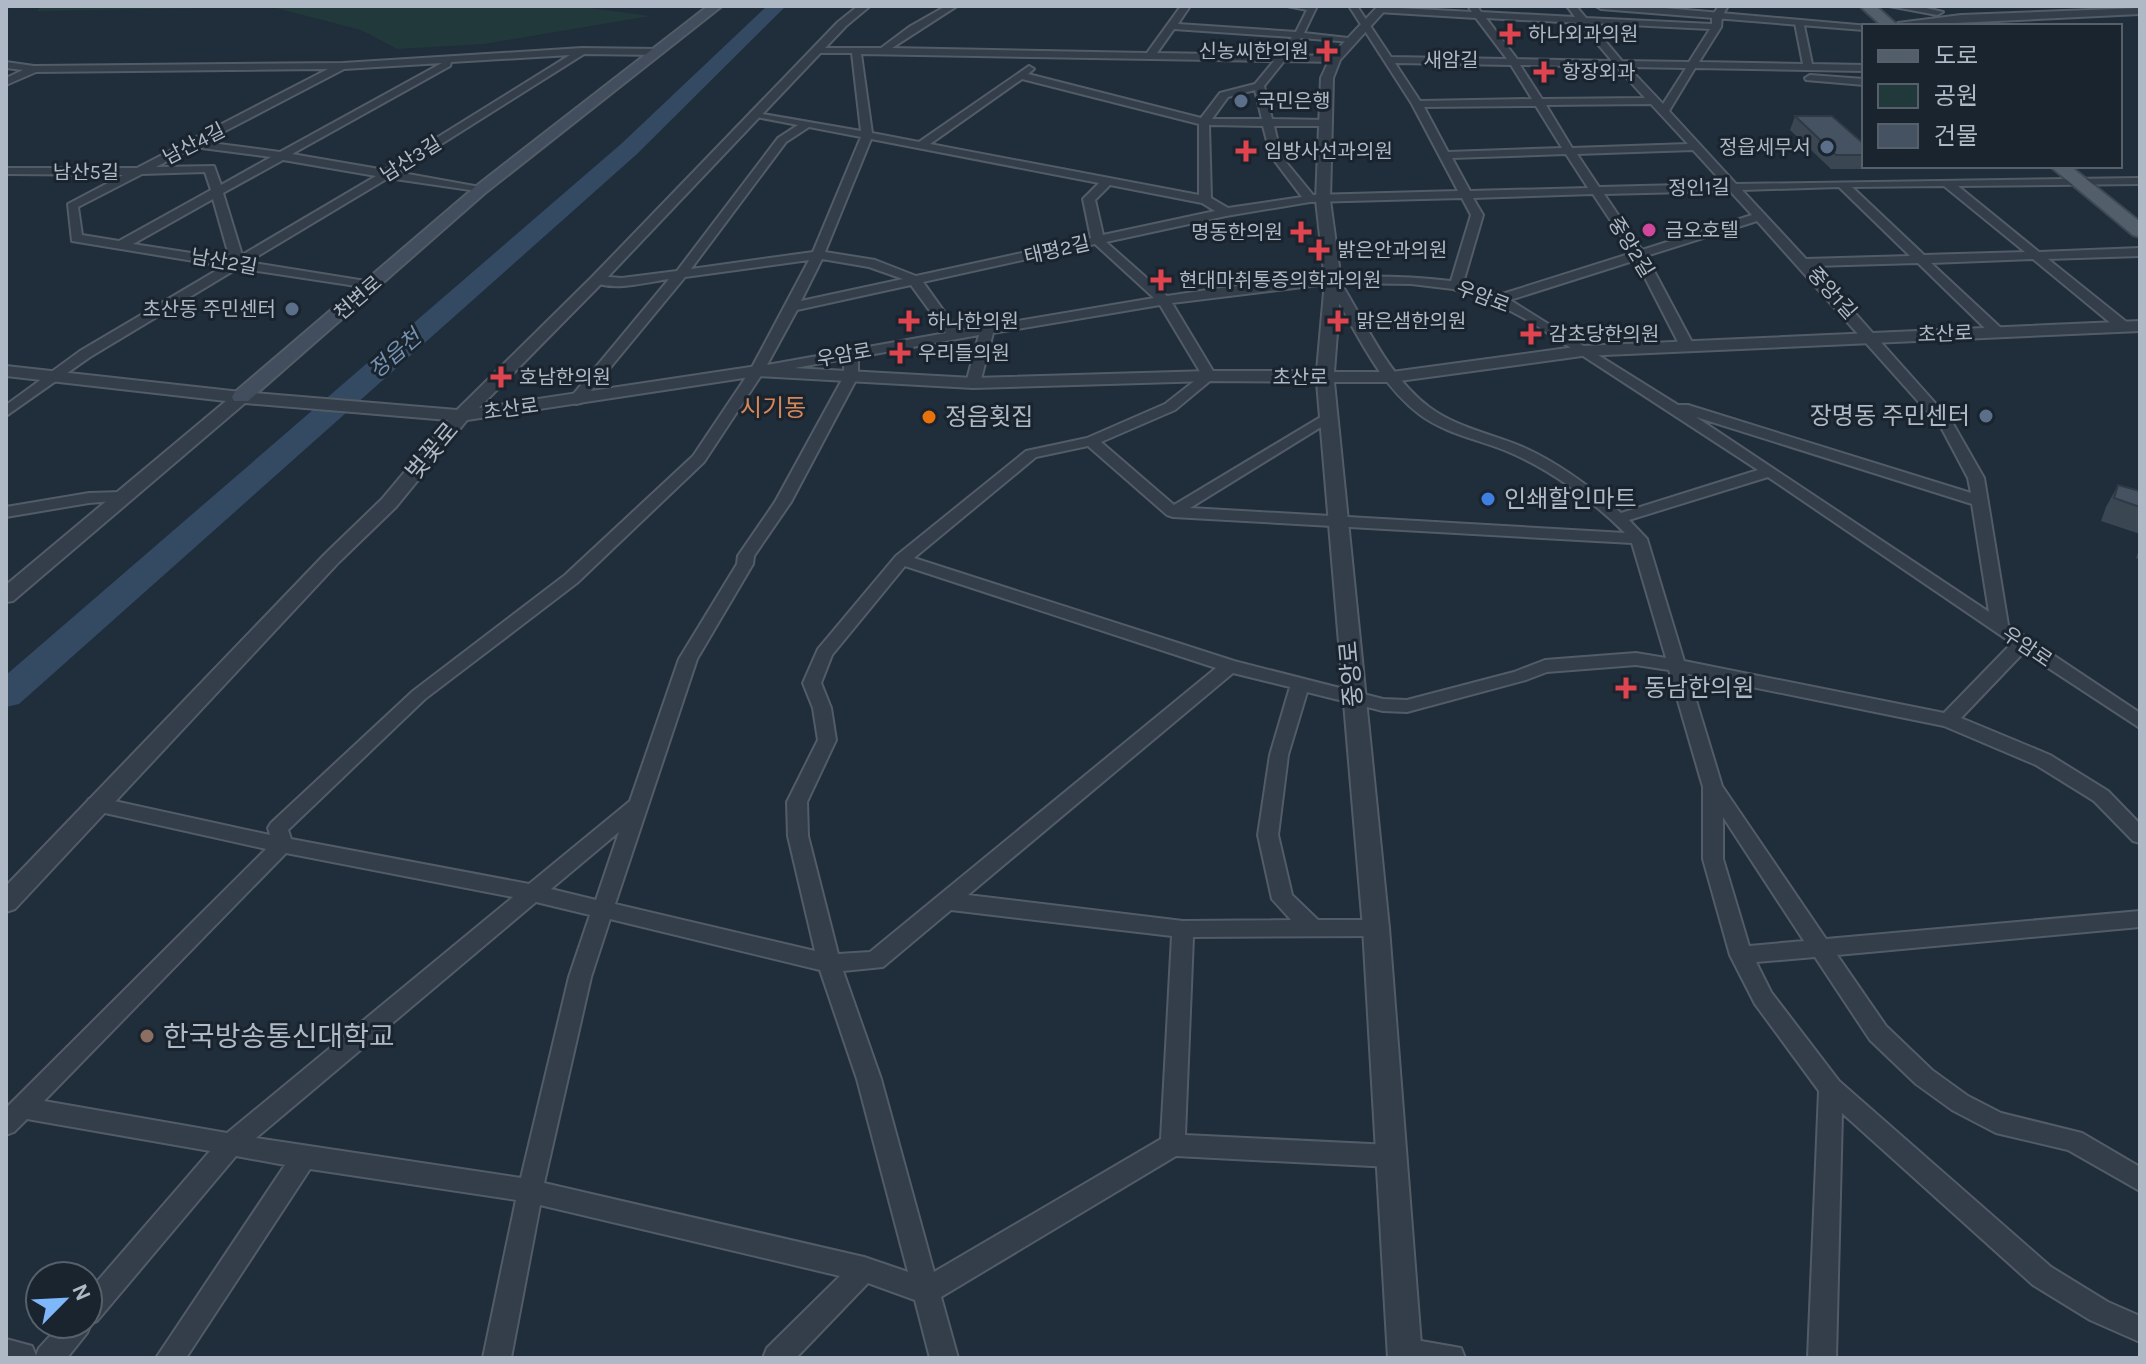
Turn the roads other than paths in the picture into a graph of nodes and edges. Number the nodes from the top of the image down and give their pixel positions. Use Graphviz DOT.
graph roads {
  1 [pos="716,6"];
  2 [pos="865,6"];
  3 [pos="953,6"];
  4 [pos="1186,6"];
  5 [pos="1291,6"];
  6 [pos="1353,6"];
  7 [pos="1571,6"];
  8 [pos="1601,6"];
  9 [pos="1867,6"];
  10 [pos="1894,6"];
  11 [pos="1313,7"];
  12 [pos="1476,10"];
  13 [pos="2140,11"];
  14 [pos="2014,15"];
  15 [pos="1719,16"];
  16 [pos="1582,19"];
  17 [pos="1371,20"];
  18 [pos="1800,23"];
  19 [pos="1889,24"];
  20 [pos="1911,24"];
  21 [pos="1950,24"];
  22 [pos="1172,26"];
  23 [pos="1862,27"];
  24 [pos="1298,35"];
  25 [pos="817,50"];
  26 [pos="856,50"];
  27 [pos="582,51"];
  28 [pos="883,51"];
  29 [pos="658,52"];
  30 [pos="1051,54"];
  31 [pos="1150,56"];
  32 [pos="1278,58"];
  33 [pos="1335,59"];
  34 [pos="453,60"];
  35 [pos="1390,60"];
  36 [pos="1513,61"];
  37 [pos="1617,61"];
  38 [pos="6,65"];
  39 [pos="343,66"];
  40 [pos="1808,67"];
  41 [pos="1690,68"];
  42 [pos="1862,68"];
  43 [pos="34,69"];
  44 [pos="1019,75"];
  45 [pos="6,82"];
  46 [pos="1862,82"];
  47 [pos="1259,86"];
  48 [pos="1537,101"];
  49 [pos="1417,104"];
  50 [pos="1659,106"];
  51 [pos="755,114"];
  52 [pos="1204,122"];
  53 [pos="1270,123"];
  54 [pos="1327,123"];
  55 [pos="807,124"];
  56 [pos="867,135"];
  57 [pos="196,144"];
  58 [pos="920,146"];
  59 [pos="1697,147"];
  60 [pos="1569,151"];
  61 [pos="284,154"];
  62 [pos="1447,155"];
  63 [pos="2061,168"];
  64 [pos="6,171"];
  65 [pos="139,172"];
  66 [pos="385,175"];
  67 [pos="2075,180"];
  68 [pos="2140,181"];
  69 [pos="1107,182"];
  70 [pos="1946,182"];
  71 [pos="1842,184"];
  72 [pos="1733,187"];
  73 [pos="1595,189"];
  74 [pos="480,190"];
  75 [pos="1467,193"];
  76 [pos="216,194"];
  77 [pos="1205,200"];
  78 [pos="1316,200"];
  79 [pos="1226,212"];
  80 [pos="1760,216"];
  81 [pos="2140,231"];
  82 [pos="76,238"];
  83 [pos="1098,241"];
  84 [pos="121,245"];
  85 [pos="2140,252"];
  86 [pos="1639,254"];
  87 [pos="818,255"];
  88 [pos="2035,255"];
  89 [pos="1921,258"];
  90 [pos="1805,263"];
  91 [pos="238,264"];
  92 [pos="683,271"];
  93 [pos="597,280"];
  94 [pos="1333,281"];
  95 [pos="916,282"];
  96 [pos="1456,285"];
  97 [pos="372,286"];
  98 [pos="1500,299"];
  99 [pos="1164,300"];
  100 [pos="792,307"];
  101 [pos="2132,326"];
  102 [pos="987,329"];
  103 [pos="1997,332"];
  104 [pos="954,335"];
  105 [pos="1871,337"];
  106 [pos="1687,346"];
  107 [pos="1582,351"];
  108 [pos="851,354"];
  109 [pos="6,371"];
  110 [pos="757,371"];
  111 [pos="54,375"];
  112 [pos="851,376"];
  113 [pos="1209,376"];
  114 [pos="1325,377"];
  115 [pos="1392,377"];
  116 [pos="973,383"];
  117 [pos="241,397"];
  118 [pos="576,400"];
  119 [pos="1665,402"];
  120 [pos="6,412"];
  121 [pos="461,416"];
  122 [pos="1329,416"];
  123 [pos="1091,441"];
  124 [pos="1767,472"];
  125 [pos="122,497"];
  126 [pos="1982,502"];
  127 [pos="6,512"];
  128 [pos="1173,512"];
  129 [pos="1620,518"];
  130 [pos="1338,523"];
  131 [pos="1639,539"];
  132 [pos="902,560"];
  133 [pos="6,596"];
  134 [pos="2000,628"];
  135 [pos="2022,643"];
  136 [pos="1675,665"];
  137 [pos="1230,666"];
  138 [pos="1301,682"];
  139 [pos="1352,698"];
  140 [pos="1948,720"];
  141 [pos="2140,722"];
  142 [pos="1713,787"];
  143 [pos="96,804"];
  144 [pos="638,805"];
  145 [pos="2140,836"];
  146 [pos="282,845"];
  147 [pos="533,893"];
  148 [pos="946,901"];
  149 [pos="6,902"];
  150 [pos="605,909"];
  151 [pos="2140,919"];
  152 [pos="1376,928"];
  153 [pos="1183,929"];
  154 [pos="1314,929"];
  155 [pos="1821,949"];
  156 [pos="1741,955"];
  157 [pos="829,963"];
  158 [pos="1831,1088"];
  159 [pos="14,1116"];
  160 [pos="232,1143"];
  161 [pos="1173,1145"];
  162 [pos="1391,1156"];
  163 [pos="304,1157"];
  164 [pos="2140,1180"];
  165 [pos="530,1191"];
  166 [pos="864,1269"];
  167 [pos="926,1291"];
  168 [pos="104,1293"];
  169 [pos="2140,1329"];
  170 [pos="64,1340"];
  171 [pos="6,1355"];
  172 [pos="1405,1355"];
  173 [pos="20,1358"];
  174 [pos="49,1358"];
  175 [pos="170,1358"];
  176 [pos="497,1358"];
  177 [pos="777,1358"];
  178 [pos="944,1358"];
  179 [pos="1451,1358"];
  180 [pos="1822,1358"];
  1 -- 29 [label="main road, 천변로"];
  2 -- 25 [label="street, 벚꽃로"];
  3 -- 28 [label="street"];
  4 -- 22 [label="street"];
  5 -- 11 [label="street"];
  6 -- 17 [label="street, 새암길"];
  7 -- 16 [label="street, 중앙1길"];
  8 -- 15 [label="street"];
  9 -- 19 [label="main road"];
  10 -- 14 [label="street"];
  11 -- 24 [label="street"];
  12 -- 16 [label="street"];
  12 -- 17 [label="street"];
  12 -- 36 [label="street, 중앙2길"];
  13 -- 14 [label="street"];
  14 -- 20 [label="street"];
  14 -- 21 [label="street"];
  15 -- 16 [label="street"];
  15 -- 18 [label="street"];
  15 -- 41 [label="street"];
  16 -- 37 [label="street, 중앙1길"];
  17 -- 24 [label="street"];
  17 -- 33 [label="street, 중앙로"];
  17 -- 35 [label="street, 새암길"];
  18 -- 23 [label="street"];
  18 -- 40 [label="street"];
  22 -- 24 [label="street"];
  22 -- 31 [label="street"];
  24 -- 32 [label="street"];
  25 -- 26 [label="street"];
  25 -- 51 [label="street, 벚꽃로"];
  26 -- 28 [label="street"];
  26 -- 56 [label="street"];
  27 -- 29 [label="street"];
  27 -- 34 [label="street"];
  27 -- 66 [label="street, 남산3길"];
  28 -- 30 [label="street"];
  29 -- 74 [label="main road, 천변로"];
  30 -- 31 [label="street"];
  30 -- 44 [label="street"];
  31 -- 32 [label="street"];
  32 -- 33 [label="street"];
  32 -- 47 [label="street"];
  33 -- 54 [label="street, 중앙로"];
  34 -- 39 [label="street"];
  34 -- 61 [label="street"];
  35 -- 36 [label="street, 새암길"];
  35 -- 49 [label="street, 새암길"];
  36 -- 37 [label="street"];
  36 -- 48 [label="street, 중앙2길"];
  37 -- 41 [label="street"];
  37 -- 50 [label="street, 중앙1길"];
  38 -- 43 [label="street"];
  39 -- 43 [label="street"];
  39 -- 57 [label="street, 남산4길"];
  40 -- 41 [label="street"];
  40 -- 42 [label="street"];
  41 -- 46 [label="street"];
  41 -- 50 [label="street"];
  43 -- 45 [label="street"];
  44 -- 52 [label="street"];
  44 -- 58 [label="street"];
  47 -- 52 [label="street"];
  47 -- 53 [label="street"];
  48 -- 49 [label="street, 새암길"];
  48 -- 50 [label="street"];
  48 -- 60 [label="street, 중앙2길"];
  49 -- 62 [label="street, 새암길"];
  50 -- 59 [label="street, 중앙1길"];
  51 -- 55 [label="street"];
  51 -- 93 [label="street, 벚꽃로"];
  52 -- 53 [label="street"];
  52 -- 77 [label="street"];
  53 -- 54 [label="street"];
  53 -- 78 [label="street"];
  54 -- 78 [label="street, 중앙로"];
  55 -- 56 [label="street"];
  55 -- 92 [label="street"];
  56 -- 58 [label="street"];
  56 -- 87 [label="street"];
  57 -- 61 [label="street"];
  57 -- 65 [label="street, 남산4길"];
  58 -- 69 [label="street"];
  59 -- 60 [label="street"];
  59 -- 72 [label="street, 중앙1길"];
  60 -- 62 [label="street"];
  60 -- 73 [label="street, 중앙2길"];
  61 -- 66 [label="street"];
  61 -- 76 [label="street"];
  62 -- 75 [label="street, 새암길"];
  63 -- 67 [label="main road"];
  64 -- 65 [label="street, 남산5길"];
  65 -- 76 [label="street, 남산5길"];
  65 -- 82 [label="street, 남산4길"];
  66 -- 74 [label="street"];
  66 -- 91 [label="street, 남산3길"];
  67 -- 68 [label="street, 정인1길"];
  67 -- 70 [label="street, 정인1길"];
  67 -- 81 [label="main road"];
  69 -- 77 [label="street"];
  69 -- 83 [label="street"];
  70 -- 71 [label="street, 정인1길"];
  70 -- 88 [label="street"];
  71 -- 72 [label="street, 정인1길"];
  71 -- 89 [label="street"];
  72 -- 73 [label="street, 정인1길"];
  72 -- 80 [label="street, 중앙1길"];
  73 -- 75 [label="street, 정인1길"];
  73 -- 86 [label="street, 중앙2길"];
  74 -- 97 [label="main road, 천변로"];
  75 -- 78 [label="street, 정인1길"];
  75 -- 96 [label="street, 새암길"];
  76 -- 84 [label="street"];
  76 -- 91 [label="street, 남산5길"];
  77 -- 79 [label="street"];
  78 -- 79 [label="street, 태평2길"];
  78 -- 94 [label="street, 중앙로"];
  79 -- 83 [label="street, 태평2길"];
  80 -- 86 [label="street"];
  80 -- 90 [label="street, 중앙1길"];
  82 -- 84 [label="street, 남산2길"];
  83 -- 95 [label="street, 태평2길"];
  83 -- 99 [label="street"];
  84 -- 91 [label="street, 남산2길"];
  85 -- 88 [label="street"];
  86 -- 98 [label="street"];
  86 -- 106 [label="street, 중앙2길"];
  87 -- 92 [label="street"];
  87 -- 95 [label="street"];
  87 -- 100 [label="street"];
  88 -- 89 [label="street"];
  88 -- 101 [label="street"];
  89 -- 90 [label="street"];
  89 -- 103 [label="street"];
  90 -- 105 [label="street, 중앙1길"];
  91 -- 97 [label="street, 남산2길"];
  91 -- 111 [label="street, 남산3길"];
  92 -- 93 [label="street"];
  92 -- 118 [label="street"];
  93 -- 121 [label="street, 벚꽃로"];
  94 -- 96 [label="street, 우암로"];
  94 -- 99 [label="street, 우암로"];
  94 -- 114 [label="street, 중앙로"];
  94 -- 115 [label="street"];
  95 -- 100 [label="street, 태평2길"];
  95 -- 104 [label="street"];
  96 -- 98 [label="street, 우암로"];
  97 -- 117 [label="main road, 천변로"];
  98 -- 107 [label="street, 우암로"];
  99 -- 102 [label="street, 우암로"];
  99 -- 113 [label="street"];
  100 -- 110 [label="street"];
  101 -- 103 [label="street, 초산로"];
  102 -- 104 [label="street, 우암로"];
  102 -- 116 [label="street"];
  103 -- 105 [label="street, 초산로"];
  104 -- 108 [label="street, 우암로"];
  105 -- 106 [label="street, 초산로"];
  105 -- 126 [label="street, 중앙1길"];
  106 -- 107 [label="street, 초산로"];
  107 -- 115 [label="street, 초산로"];
  107 -- 119 [label="street, 우암로"];
  108 -- 110 [label="street, 우암로"];
  108 -- 112 [label="street"];
  109 -- 111 [label="street"];
  110 -- 112 [label="street, 초산로"];
  110 -- 118 [label="street, 초산로"];
  110 -- 146 [label="street"];
  111 -- 117 [label="street"];
  111 -- 120 [label="street, 남산3길"];
  112 -- 116 [label="street, 초산로"];
  112 -- 144 [label="street"];
  113 -- 114 [label="street, 초산로"];
  113 -- 116 [label="street, 초산로"];
  113 -- 123 [label="street"];
  114 -- 115 [label="street, 초산로"];
  114 -- 122 [label="street, 중앙로"];
  115 -- 129 [label="street"];
  117 -- 121 [label="street, 초산로"];
  117 -- 125 [label="street, 천변로"];
  118 -- 121 [label="street, 초산로"];
  119 -- 124 [label="street, 우암로"];
  119 -- 126 [label="street"];
  121 -- 143 [label="street, 벚꽃로"];
  122 -- 128 [label="street"];
  122 -- 130 [label="street, 중앙로"];
  123 -- 128 [label="street"];
  123 -- 132 [label="street"];
  124 -- 129 [label="street"];
  124 -- 134 [label="street, 우암로"];
  125 -- 127 [label="street"];
  125 -- 133 [label="street, 천변로"];
  126 -- 134 [label="street, 중앙1길"];
  128 -- 130 [label="street"];
  129 -- 131 [label="street"];
  130 -- 131 [label="street"];
  130 -- 139 [label="street, 중앙로"];
  131 -- 136 [label="street"];
  132 -- 137 [label="street"];
  132 -- 157 [label="street"];
  134 -- 135 [label="street, 우암로"];
  135 -- 140 [label="street"];
  135 -- 141 [label="street, 우암로"];
  136 -- 139 [label="street"];
  136 -- 140 [label="street"];
  136 -- 142 [label="street"];
  137 -- 138 [label="street"];
  137 -- 148 [label="street"];
  138 -- 139 [label="street"];
  138 -- 154 [label="street"];
  139 -- 152 [label="street, 중앙로"];
  140 -- 145 [label="street"];
  142 -- 155 [label="street"];
  142 -- 156 [label="street"];
  143 -- 146 [label="street"];
  143 -- 149 [label="street, 벚꽃로"];
  144 -- 147 [label="street"];
  144 -- 150 [label="street"];
  146 -- 147 [label="street"];
  146 -- 159 [label="street"];
  147 -- 150 [label="street"];
  147 -- 160 [label="street"];
  148 -- 153 [label="street"];
  148 -- 157 [label="street"];
  150 -- 157 [label="street"];
  150 -- 165 [label="street"];
  151 -- 155 [label="street"];
  152 -- 154 [label="street"];
  152 -- 162 [label="street, 중앙로"];
  153 -- 154 [label="street"];
  153 -- 161 [label="street"];
  155 -- 156 [label="street"];
  155 -- 164 [label="street"];
  156 -- 158 [label="street"];
  157 -- 167 [label="street"];
  158 -- 169 [label="street"];
  158 -- 180 [label="street"];
  159 -- 160 [label="street"];
  160 -- 163 [label="street"];
  160 -- 168 [label="street"];
  161 -- 162 [label="street"];
  161 -- 167 [label="street"];
  162 -- 172 [label="street, 중앙로"];
  163 -- 165 [label="street"];
  163 -- 175 [label="street"];
  165 -- 166 [label="street"];
  165 -- 176 [label="street"];
  166 -- 167 [label="street"];
  166 -- 177 [label="street"];
  167 -- 178 [label="street"];
  170 -- 174 [label="street"];
  171 -- 173 [label="street"];
  172 -- 179 [label="street"];
}
